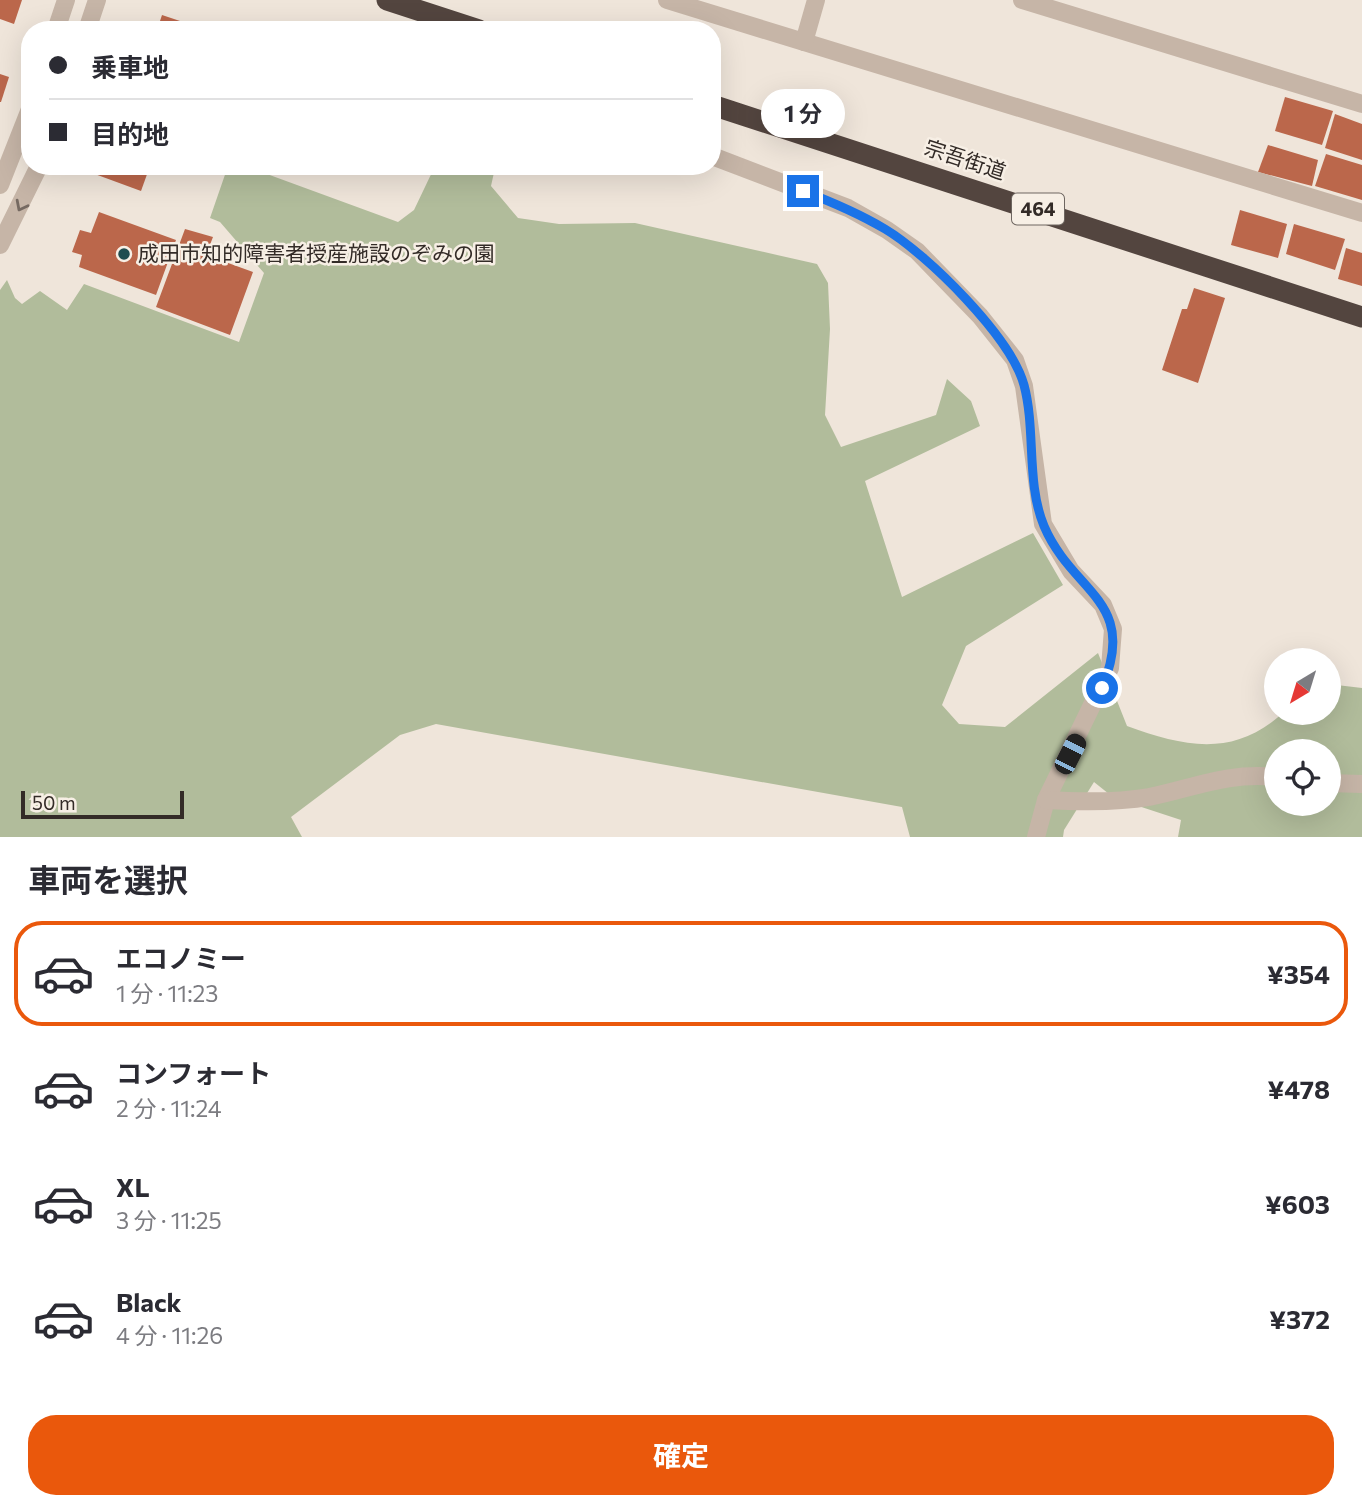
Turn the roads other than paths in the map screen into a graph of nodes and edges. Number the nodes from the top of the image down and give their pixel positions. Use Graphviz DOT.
graph roads {
  1 [pos="66,0"];
  2 [pos="97,0"];
  3 [pos="387,0"];
  4 [pos="667,0"];
  5 [pos="816,0"];
  6 [pos="1022,0"];
  7 [pos="59,21"];
  8 [pos="90,21"];
  9 [pos="451,21"];
  10 [pos="804,42"];
  11 [pos="1362,104"];
  12 [pos="721,108"];
  13 [pos="21,132"];
  14 [pos="721,159"];
  15 [pos="35,175"];
  16 [pos="0,185"];
  17 [pos="1362,213"];
  18 [pos="0,245"];
  19 [pos="1362,317"];
  20 [pos="1264,775"];
  21 [pos="1341,783"];
  22 [pos="1362,783"];
  23 [pos="1046,800"];
  24 [pos="1036,837"];
  1 -- 7 [label="street"];
  2 -- 8 [label="street"];
  3 -- 9 [label="highway"];
  4 -- 10 [label="street"];
  5 -- 10 [label="street"];
  6 -- 11 [label="street"];
  10 -- 17 [label="street"];
  12 -- 19 [label="highway, 宗吾街道 / 464"];
  13 -- 16 [label="street"];
  14 -- 23 [label="street"];
  15 -- 18 [label="street, one-way"];
  20 -- 23 [label="street"];
  21 -- 22 [label="street"];
  23 -- 24 [label="street"];
}
